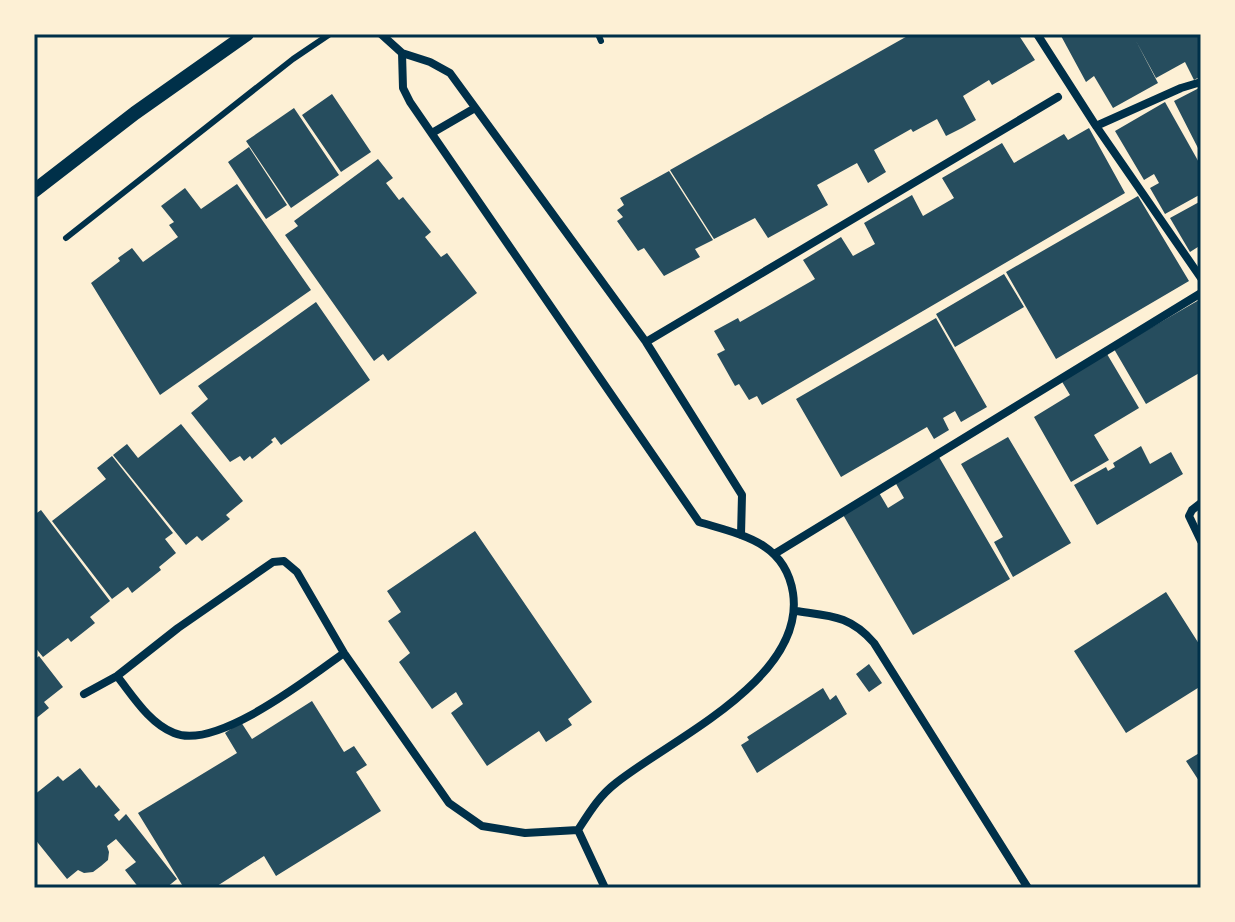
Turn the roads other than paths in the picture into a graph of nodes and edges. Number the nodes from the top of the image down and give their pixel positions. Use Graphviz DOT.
graph roads {
  1 [pos="247,34"];
  2 [pos="330,34"];
  3 [pos="381,34"];
  4 [pos="1037,34"];
  5 [pos="402,53"];
  6 [pos="1201,82"];
  7 [pos="1058,97"];
  8 [pos="475,108"];
  9 [pos="1096,126"];
  10 [pos="432,133"];
  11 [pos="34,191"];
  12 [pos="66,238"];
  13 [pos="1201,278"];
  14 [pos="1201,293"];
  15 [pos="646,342"];
  16 [pos="1201,503"];
  17 [pos="741,535"];
  18 [pos="1201,541"];
  19 [pos="776,553"];
  20 [pos="796,611"];
  21 [pos="344,653"];
  22 [pos="117,676"];
  23 [pos="84,694"];
  24 [pos="578,830"];
  25 [pos="605,888"];
  26 [pos="1028,888"];
  1 -- 11 [label="street"];
  2 -- 12 [label="lane"];
  3 -- 5 [label="street"];
  4 -- 9 [label="street"];
  5 -- 8 [label="street"];
  5 -- 10 [label="street"];
  6 -- 9 [label="street"];
  7 -- 15 [label="street"];
  8 -- 10 [label="street"];
  8 -- 15 [label="street"];
  9 -- 13 [label="street"];
  10 -- 17 [label="street"];
  14 -- 19 [label="street"];
  15 -- 17 [label="street"];
  16 -- 18 [label="street"];
  17 -- 19 [label="street"];
  19 -- 20 [label="street"];
  20 -- 24 [label="street"];
  20 -- 26 [label="street"];
  21 -- 22 [label="street"];
  21 -- 22 [label="street"];
  21 -- 24 [label="street"];
  22 -- 23 [label="street"];
  24 -- 25 [label="street"];
}
